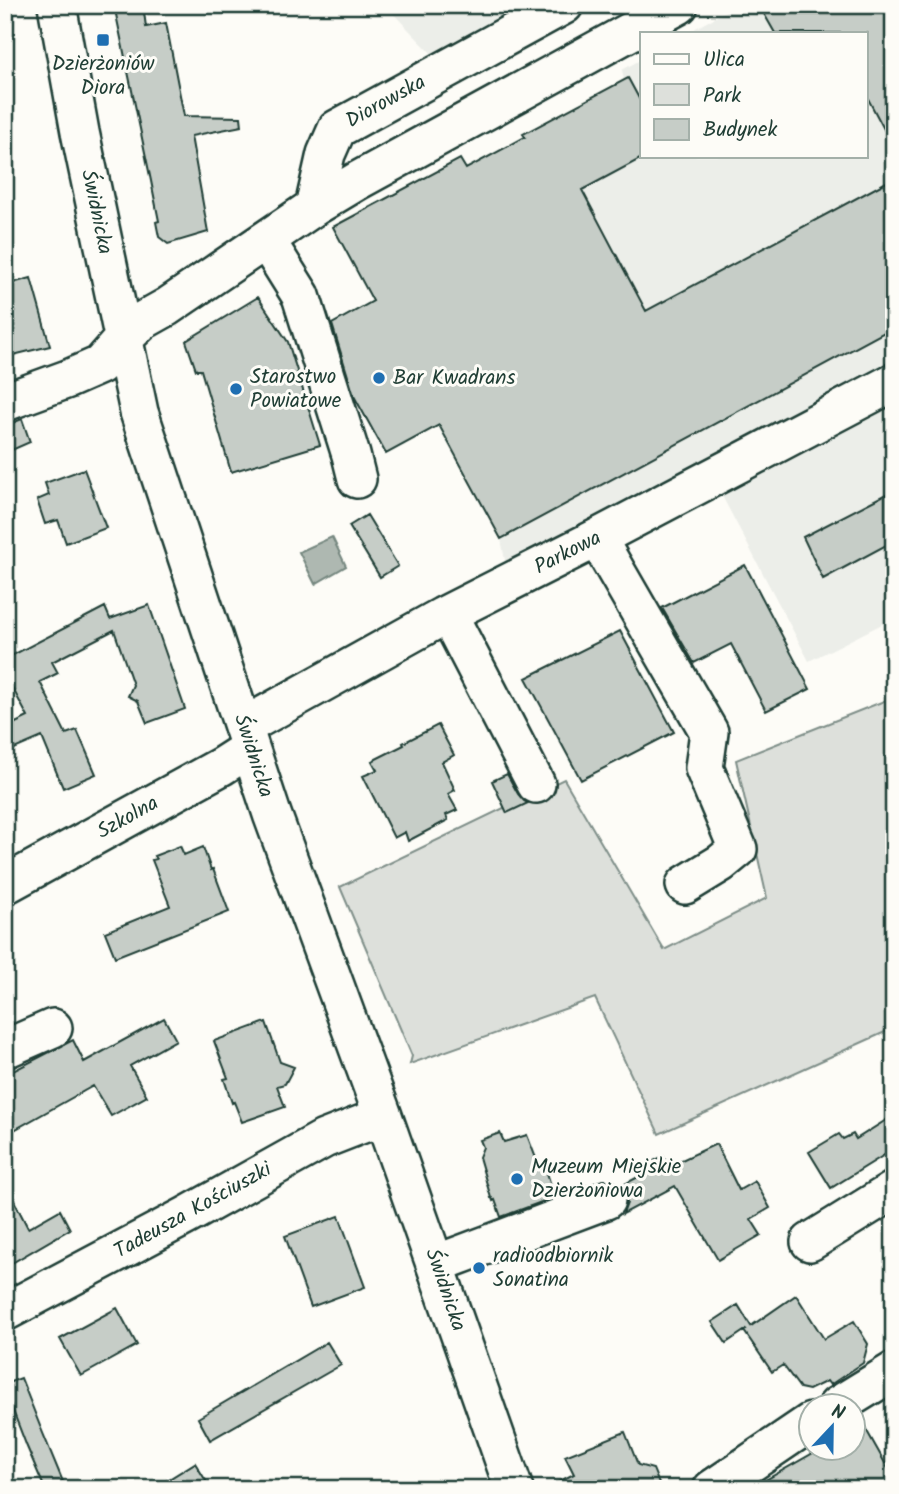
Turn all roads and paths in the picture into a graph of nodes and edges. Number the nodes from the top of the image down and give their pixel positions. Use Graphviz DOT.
graph roads {
  1 [pos="57,5"];
  2 [pos="564,5"];
  3 [pos="577,5"];
  4 [pos="679,5"];
  5 [pos="604,47"];
  6 [pos="326,154"];
  7 [pos="359,180"];
  8 [pos="314,207"];
  9 [pos="266,240"];
  10 [pos="122,340"];
  11 [pos="894,382"];
  12 [pos="5,402"];
  13 [pos="357,479"];
  14 [pos="597,538"];
  15 [pos="448,614"];
  16 [pos="247,737"];
  17 [pos="536,784"];
  18 [pos="5,885"];
  19 [pos="685,885"];
  20 [pos="53,1028"];
  21 [pos="5,1049"];
  22 [pos="383,1116"];
  23 [pos="894,1190"];
  24 [pos="606,1200"];
  25 [pos="810,1242"];
  26 [pos="436,1264"];
  27 [pos="5,1312"];
  28 [pos="894,1371"];
  29 [pos="859,1392"];
  30 [pos="797,1431"];
  31 [pos="514,1489"];
  32 [pos="712,1489"];
  1 -- 10 [label="street, Świdnicka"];
  2 -- 6 [label="street, Diorowska"];
  3 -- 5 [label="street"];
  4 -- 5 [label="street"];
  5 -- 7 [label="street"];
  6 -- 7 [label="street"];
  6 -- 8 [label="street, Diorowska"];
  7 -- 8 [label="street"];
  8 -- 9 [label="street"];
  9 -- 10 [label="street"];
  9 -- 13 [label="street"];
  10 -- 12 [label="street"];
  10 -- 16 [label="street, Świdnicka"];
  11 -- 14 [label="street, Parkowa"];
  14 -- 15 [label="street, Parkowa"];
  14 -- 19 [label="street"];
  15 -- 16 [label="street, Parkowa"];
  15 -- 17 [label="street"];
  16 -- 18 [label="street, Szkolna"];
  16 -- 22 [label="street, Świdnicka"];
  20 -- 21 [label="street"];
  22 -- 26 [label="street, Świdnicka"];
  22 -- 27 [label="street, Tadeusza Kościuszki"];
  23 -- 25 [label="street"];
  24 -- 26 [label="street"];
  26 -- 31 [label="street, Świdnicka"];
  28 -- 29 [label="street"];
  30 -- 32 [label="street"];
}
